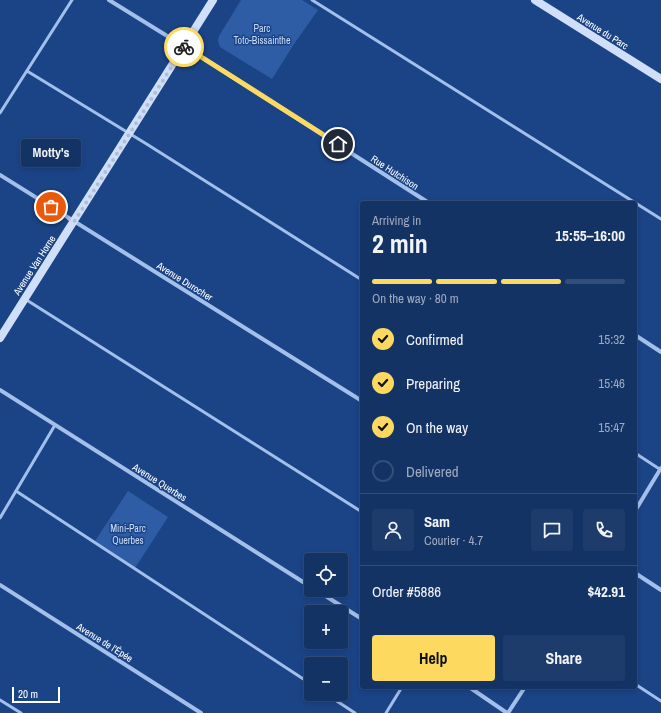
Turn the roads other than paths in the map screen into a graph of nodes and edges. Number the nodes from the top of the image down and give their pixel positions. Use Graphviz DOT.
graph roads {
  1 [pos="72,0"];
  2 [pos="109,0"];
  3 [pos="213,0"];
  4 [pos="312,0"];
  5 [pos="535,0"];
  6 [pos="184,46"];
  7 [pos="27,71"];
  8 [pos="661,79"];
  9 [pos="0,113"];
  10 [pos="129,133"];
  11 [pos="0,175"];
  12 [pos="426,201"];
  13 [pos="632,201"];
  14 [pos="637,204"];
  15 [pos="661,219"];
  16 [pos="74,222"];
  17 [pos="360,279"];
  18 [pos="25,299"];
  19 [pos="637,336"];
  20 [pos="0,338"];
  21 [pos="661,352"];
  22 [pos="0,390"];
  23 [pos="360,400"];
  24 [pos="55,425"];
  25 [pos="637,454"];
  26 [pos="661,469"];
  27 [pos="16,491"];
  28 [pos="637,508"];
  29 [pos="360,511"];
  30 [pos="0,518"];
  31 [pos="637,574"];
  32 [pos="304,583"];
  33 [pos="0,585"];
  34 [pos="661,590"];
  35 [pos="327,597"];
  36 [pos="360,619"];
  37 [pos="304,679"];
  38 [pos="637,685"];
  39 [pos="401,689"];
  40 [pos="472,689"];
  41 [pos="524,689"];
  42 [pos="0,700"];
  43 [pos="337,701"];
  44 [pos="661,701"];
  45 [pos="21,713"];
  46 [pos="201,713"];
  47 [pos="355,713"];
  48 [pos="386,713"];
  49 [pos="508,713"];
  1 -- 7 [label="lane"];
  2 -- 6 [label="street, Rue Hutchison"];
  3 -- 6 [label="main road, Avenue Van Horne"];
  4 -- 13 [label="lane"];
  5 -- 8 [label="main road, Avenue du Parc"];
  6 -- 10 [label="main road, Avenue Van Horne"];
  6 -- 12 [label="street, Rue Hutchison"];
  7 -- 9 [label="lane"];
  7 -- 10 [label="lane"];
  10 -- 16 [label="main road, Avenue Van Horne"];
  10 -- 17 [label="lane"];
  11 -- 16 [label="street, Avenue Durocher"];
  14 -- 15 [label="lane"];
  16 -- 18 [label="main road, Avenue Van Horne"];
  16 -- 23 [label="street, Avenue Durocher"];
  18 -- 20 [label="main road, Avenue Van Horne"];
  18 -- 29 [label="lane"];
  19 -- 21 [label="street"];
  22 -- 24 [label="street, Avenue Querbes"];
  24 -- 27 [label="lane"];
  24 -- 32 [label="street, Avenue Querbes"];
  25 -- 26 [label="lane"];
  26 -- 28 [label="street"];
  27 -- 30 [label="lane"];
  27 -- 37 [label="lane"];
  31 -- 34 [label="street"];
  33 -- 46 [label="street, Avenue de l'Épée"];
  35 -- 36 [label="street"];
  38 -- 44 [label="lane"];
  39 -- 48 [label="lane"];
  40 -- 49 [label="street"];
  41 -- 49 [label="street"];
  42 -- 45 [label="lane"];
  43 -- 47 [label="lane"];
}
